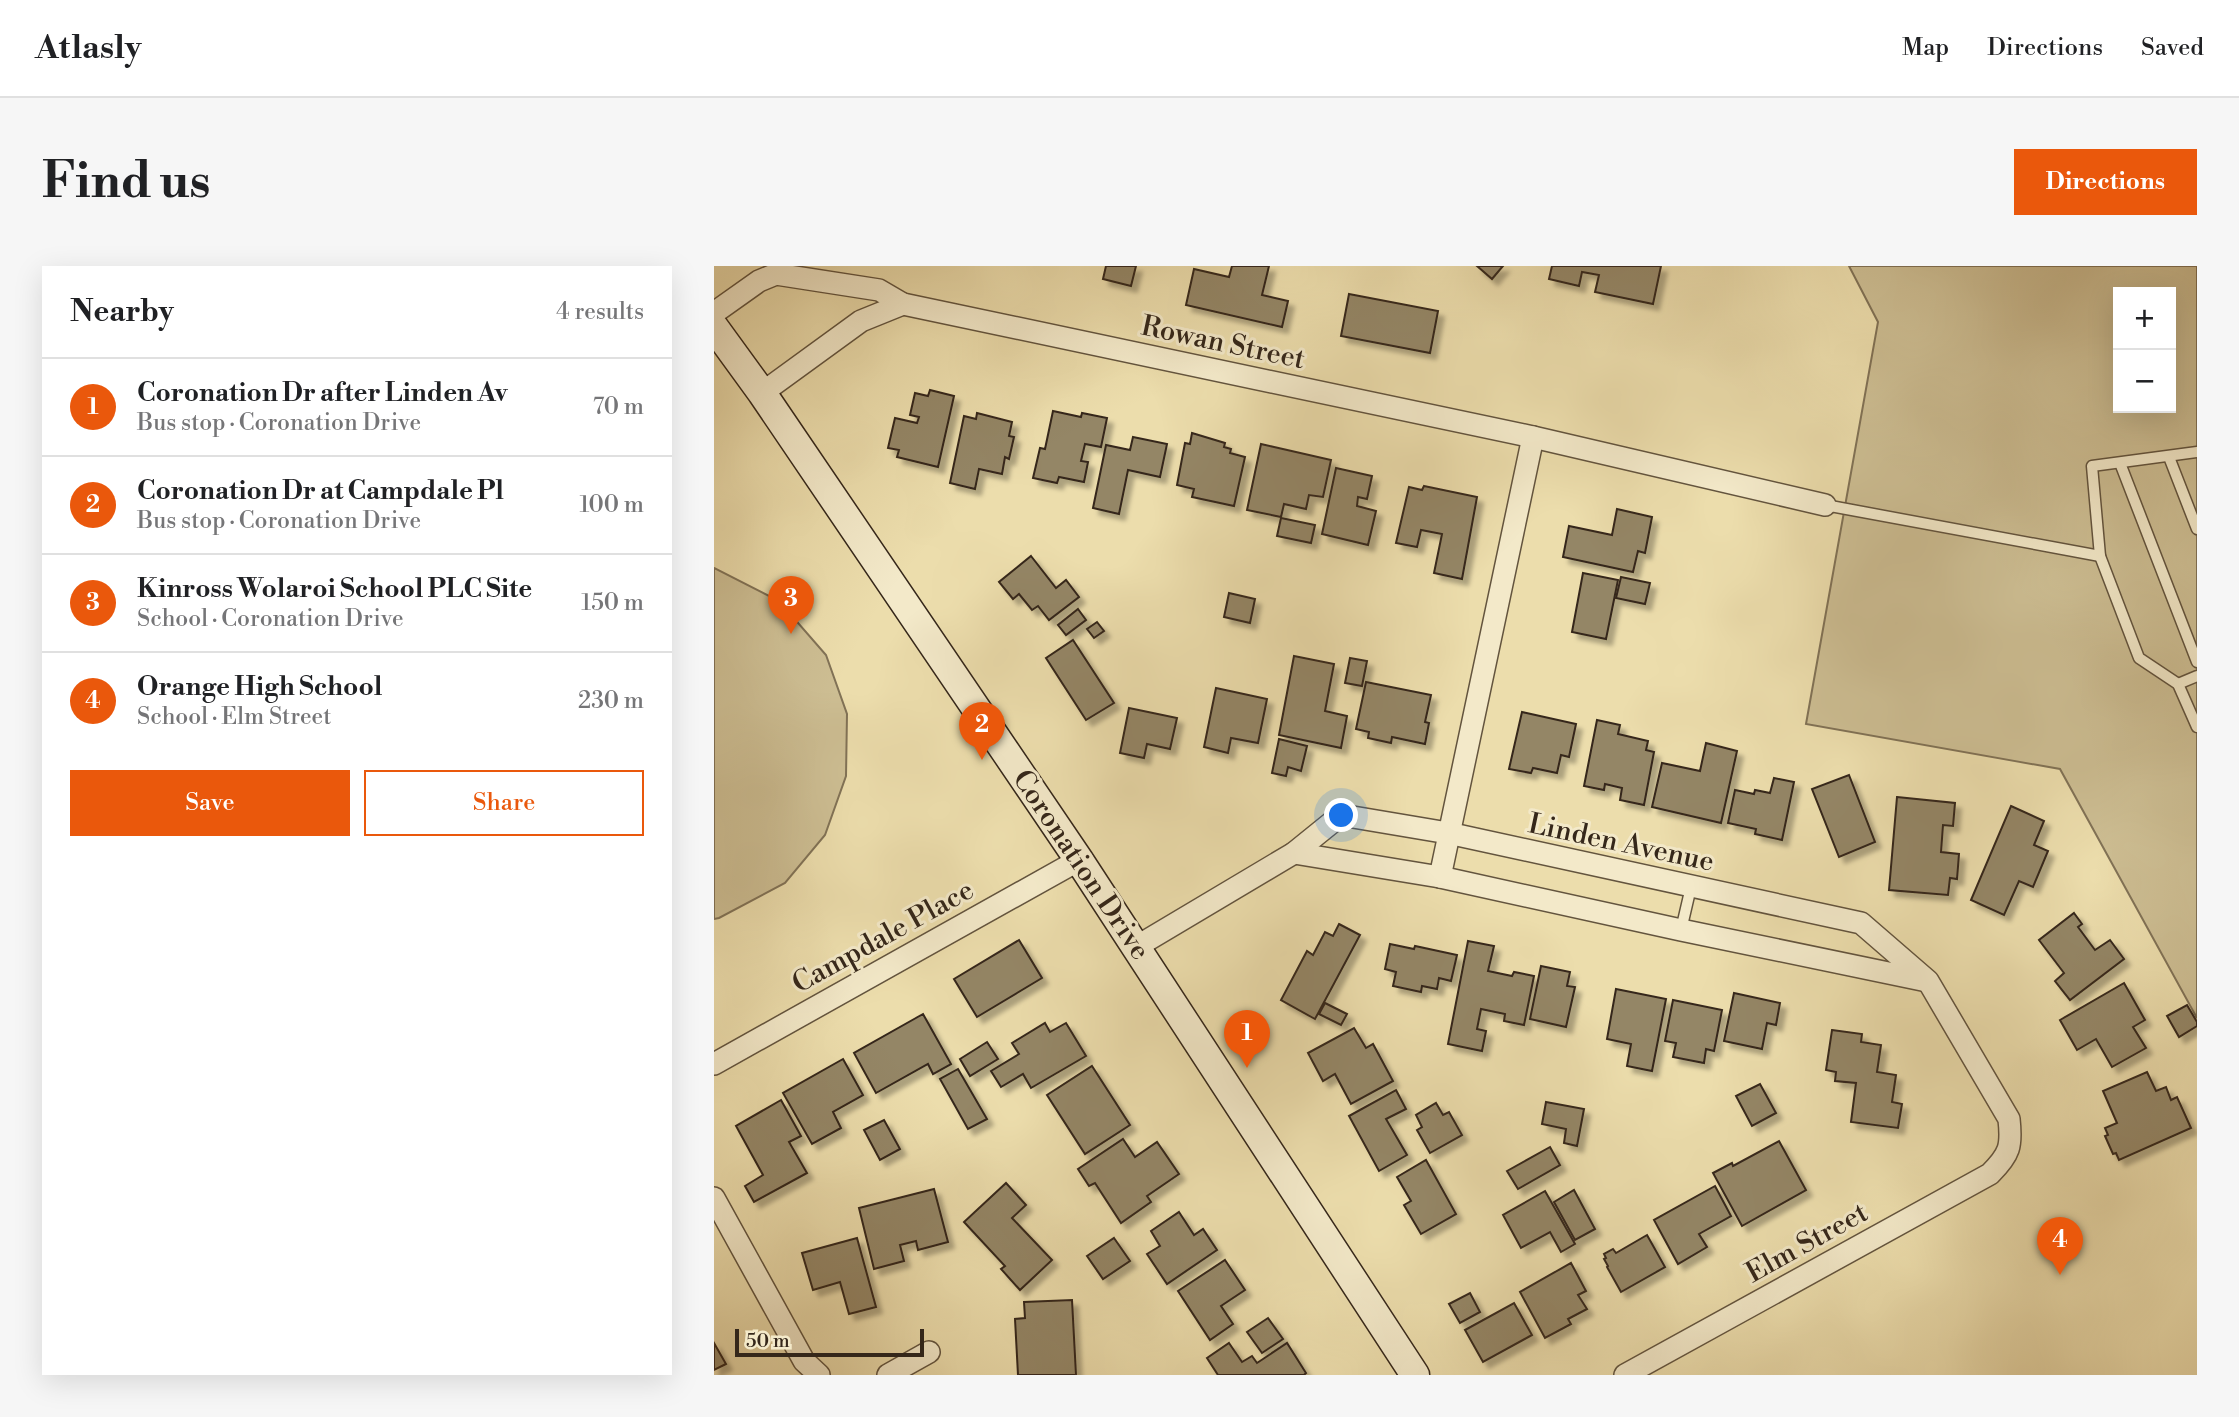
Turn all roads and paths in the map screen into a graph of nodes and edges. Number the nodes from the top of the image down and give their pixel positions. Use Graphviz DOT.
graph roads {
  1 [pos="903,304"];
  2 [pos="714,313"];
  3 [pos="719,343"];
  4 [pos="762,393"];
  5 [pos="1533,437"];
  6 [pos="2197,452"];
  7 [pos="2169,457"];
  8 [pos="2120,463"];
  9 [pos="1825,505"];
  10 [pos="2197,529"];
  11 [pos="2100,556"];
  12 [pos="2197,662"];
  13 [pos="2197,676"];
  14 [pos="2178,684"];
  15 [pos="2197,727"];
  16 [pos="1447,833"];
  17 [pos="1294,853"];
  18 [pos="1079,860"];
  19 [pos="1440,877"];
  20 [pos="1691,887"];
  21 [pos="1681,930"];
  22 [pos="1136,947"];
  23 [pos="1928,981"];
  24 [pos="714,1064"];
  25 [pos="2009,1151"];
  26 [pos="714,1198"];
  27 [pos="929,1352"];
  28 [pos="819,1375"];
  29 [pos="888,1375"];
  30 [pos="1415,1375"];
  31 [pos="1625,1375"];
  1 -- 2 [label="street, Rowan Street"];
  1 -- 4 [label="street"];
  1 -- 5 [label="street, Rowan Street"];
  3 -- 4 [label="main road, Coronation Drive"];
  4 -- 18 [label="main road, Coronation Drive"];
  5 -- 9 [label="street, Rowan Street"];
  5 -- 16 [label="street"];
  6 -- 7 [label="lane"];
  7 -- 8 [label="lane"];
  7 -- 10 [label="lane"];
  8 -- 11 [label="lane"];
  8 -- 12 [label="lane"];
  9 -- 11 [label="lane"];
  11 -- 14 [label="lane"];
  13 -- 14 [label="lane"];
  14 -- 15 [label="lane"];
  16 -- 17 [label="street, Linden Avenue"];
  16 -- 19 [label="street"];
  16 -- 20 [label="street, Linden Avenue"];
  17 -- 19 [label="street"];
  17 -- 22 [label="street, Linden Avenue"];
  18 -- 22 [label="main road, Coronation Drive"];
  18 -- 24 [label="street, Campdale Place"];
  19 -- 21 [label="street"];
  20 -- 21 [label="lane"];
  20 -- 23 [label="street, Linden Avenue"];
  21 -- 23 [label="street"];
  22 -- 30 [label="main road, Coronation Drive"];
  23 -- 25 [label="street, Linden Avenue"];
  25 -- 31 [label="street, Elm Street"];
  26 -- 28 [label="street"];
  27 -- 29 [label="street"];
}
